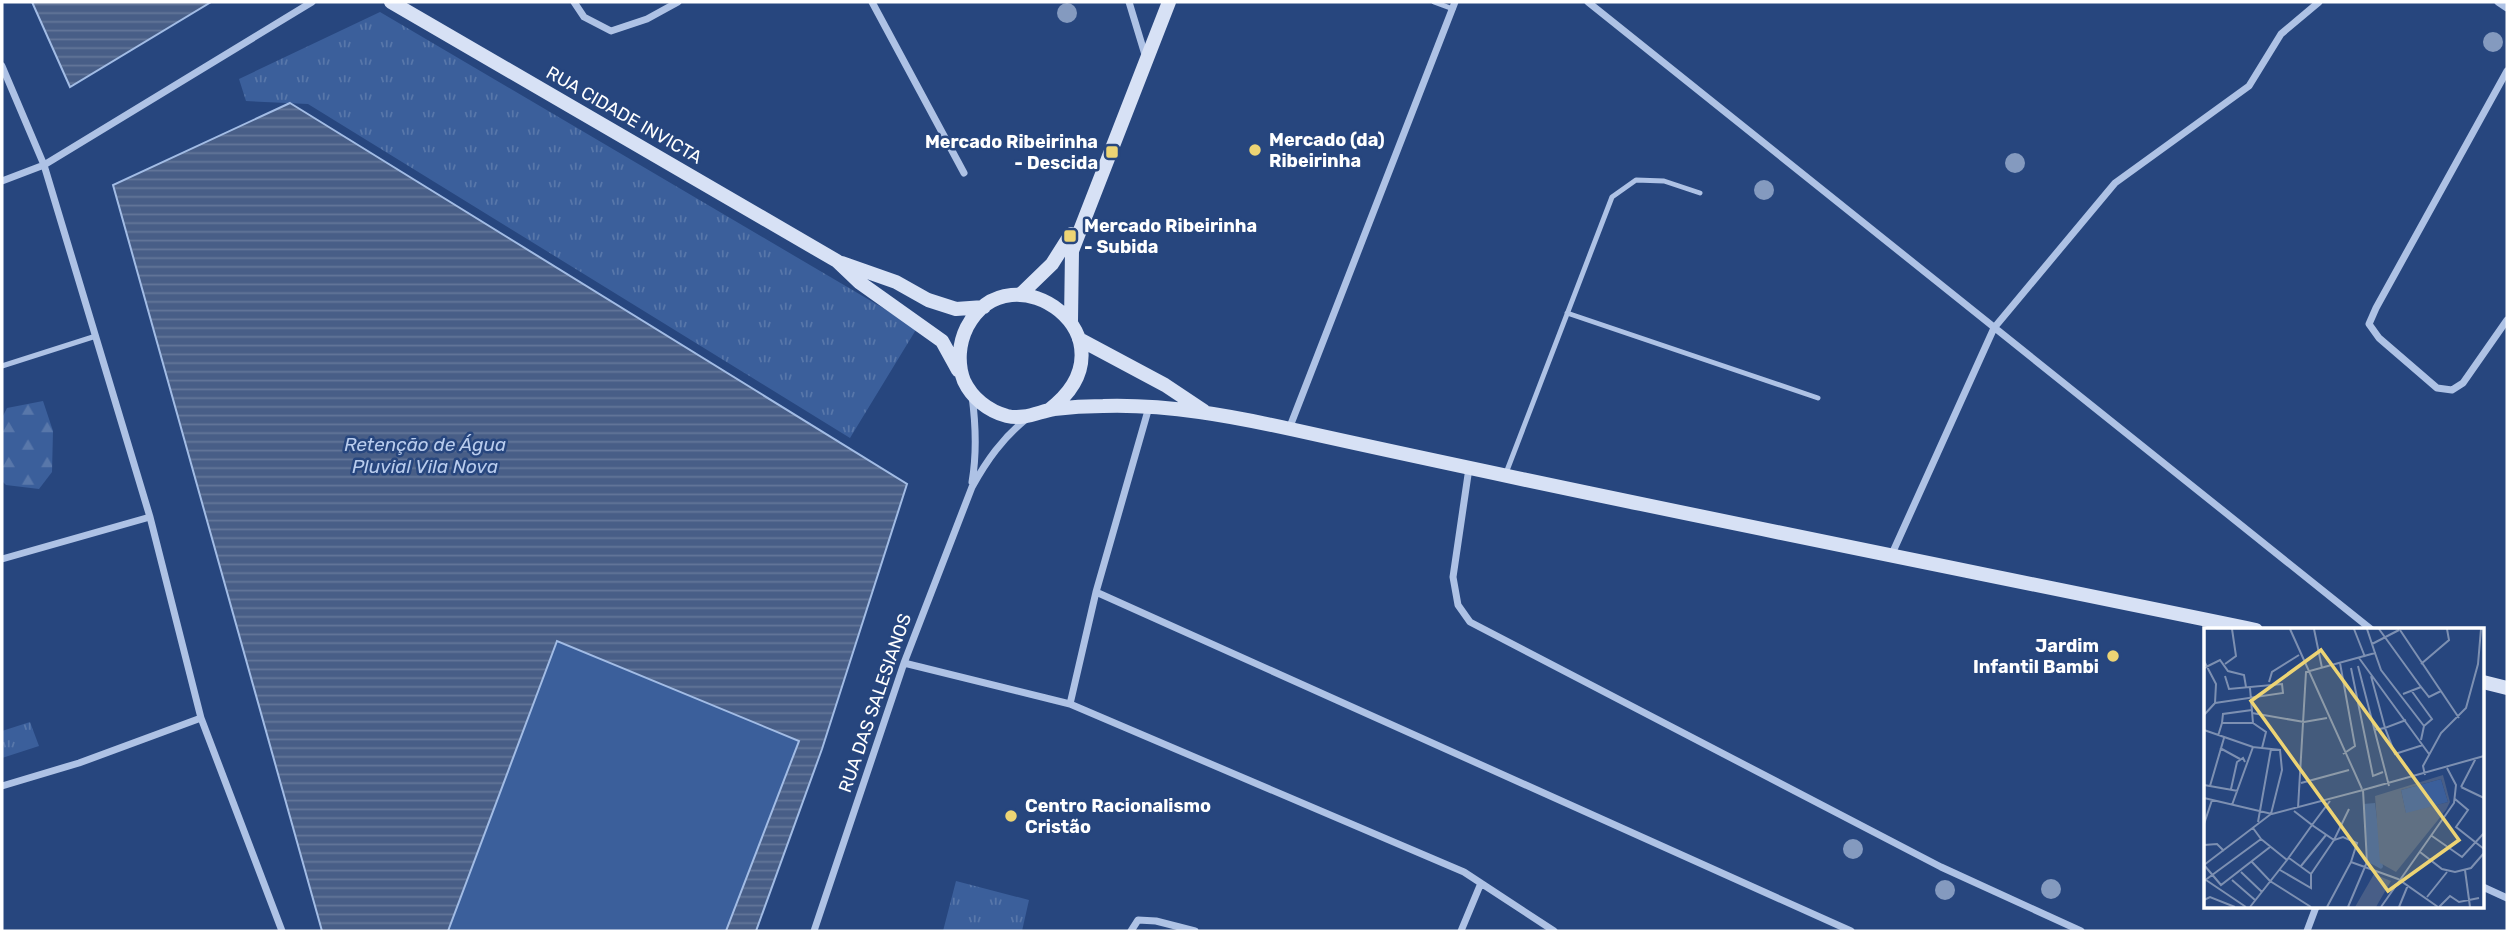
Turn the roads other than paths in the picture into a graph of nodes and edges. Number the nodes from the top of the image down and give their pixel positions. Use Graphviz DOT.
graph roads {
  1 [pos="312,2"];
  2 [pos="391,2"];
  3 [pos="574,2"];
  4 [pos="678,2"];
  5 [pos="872,2"];
  6 [pos="1129,2"];
  7 [pos="1169,2"];
  8 [pos="1434,2"];
  9 [pos="1588,2"];
  10 [pos="2319,2"];
  11 [pos="2498,2"];
  12 [pos="1454,5"];
  13 [pos="2507,8"];
  14 [pos="1146,60"];
  15 [pos="2,66"];
  16 [pos="2507,71"];
  17 [pos="1112,152"];
  18 [pos="44,165"];
  19 [pos="964,173"];
  20 [pos="2,181"];
  21 [pos="1700,193"];
  22 [pos="837,261"];
  23 [pos="1021,294"];
  24 [pos="984,307"];
  25 [pos="1567,313"];
  26 [pos="2507,320"];
  27 [pos="1071,321"];
  28 [pos="1994,328"];
  29 [pos="96,337"];
  30 [pos="1079,339"];
  31 [pos="2,366"];
  32 [pos="962,378"];
  33 [pos="972,396"];
  34 [pos="1818,398"];
  35 [pos="1149,407"];
  36 [pos="1049,410"];
  37 [pos="1205,412"];
  38 [pos="1029,417"];
  39 [pos="1289,429"];
  40 [pos="1469,468"];
  41 [pos="1505,476"];
  42 [pos="972,487"];
  43 [pos="150,517"];
  44 [pos="1891,555"];
  45 [pos="2,559"];
  46 [pos="1096,592"];
  47 [pos="2246,628"];
  48 [pos="2369,628"];
  49 [pos="904,663"];
  50 [pos="2484,681"];
  51 [pos="2507,688"];
  52 [pos="1070,704"];
  53 [pos="201,718"];
  54 [pos="2,786"];
  55 [pos="1481,883"];
  56 [pos="2484,887"];
  57 [pos="2507,898"];
  58 [pos="2316,908"];
  59 [pos="282,931"];
  60 [pos="814,931"];
  61 [pos="1131,931"];
  62 [pos="1195,931"];
  63 [pos="1461,931"];
  64 [pos="1553,931"];
  65 [pos="1851,931"];
  66 [pos="2081,931"];
  67 [pos="2307,931"];
  1 -- 18 [label="street"];
  2 -- 22 [label="main road, RUA CIDADE INVICTA"];
  3 -- 4 [label="street"];
  5 -- 19 [label="street"];
  6 -- 14 [label="street"];
  7 -- 14 [label="main road"];
  8 -- 12 [label="lane"];
  9 -- 28 [label="street"];
  10 -- 28 [label="street"];
  11 -- 13 [label="street"];
  12 -- 39 [label="street"];
  14 -- 17 [label="main road"];
  15 -- 18 [label="street"];
  16 -- 26 [label="street"];
  17 -- 23 [label="main road"];
  17 -- 27 [label="main road"];
  18 -- 20 [label="street"];
  18 -- 29 [label="street"];
  21 -- 25 [label="lane"];
  22 -- 24 [label="main road, RUA CIDADE INVICTA"];
  22 -- 32 [label="main road, RUA CIDADE INVICTA"];
  23 -- 24 [label="main road"];
  23 -- 27 [label="main road"];
  24 -- 32 [label="main road"];
  25 -- 34 [label="lane"];
  25 -- 41 [label="lane"];
  27 -- 30 [label="main road"];
  28 -- 44 [label="street"];
  28 -- 48 [label="street"];
  29 -- 31 [label="lane"];
  29 -- 43 [label="street"];
  30 -- 36 [label="main road"];
  30 -- 37 [label="main road"];
  32 -- 33 [label="main road"];
  33 -- 38 [label="main road"];
  33 -- 42 [label="street, RUA DAS SALESIANOS"];
  35 -- 36 [label="main road"];
  35 -- 37 [label="main road"];
  35 -- 46 [label="street"];
  36 -- 38 [label="main road"];
  37 -- 39 [label="main road"];
  38 -- 42 [label="street, RUA DAS SALESIANOS"];
  39 -- 40 [label="main road"];
  40 -- 41 [label="main road"];
  40 -- 66 [label="street"];
  41 -- 44 [label="main road"];
  42 -- 49 [label="street, RUA DAS SALESIANOS"];
  43 -- 45 [label="street"];
  43 -- 53 [label="street"];
  44 -- 47 [label="main road"];
  46 -- 52 [label="street"];
  46 -- 65 [label="street"];
  49 -- 52 [label="street"];
  49 -- 60 [label="street, RUA DAS SALESIANOS"];
  50 -- 51 [label="main road"];
  52 -- 55 [label="street"];
  53 -- 54 [label="street"];
  53 -- 59 [label="street"];
  55 -- 63 [label="street"];
  55 -- 64 [label="street"];
  56 -- 57 [label="street"];
  58 -- 67 [label="street"];
  61 -- 62 [label="street"];
}
